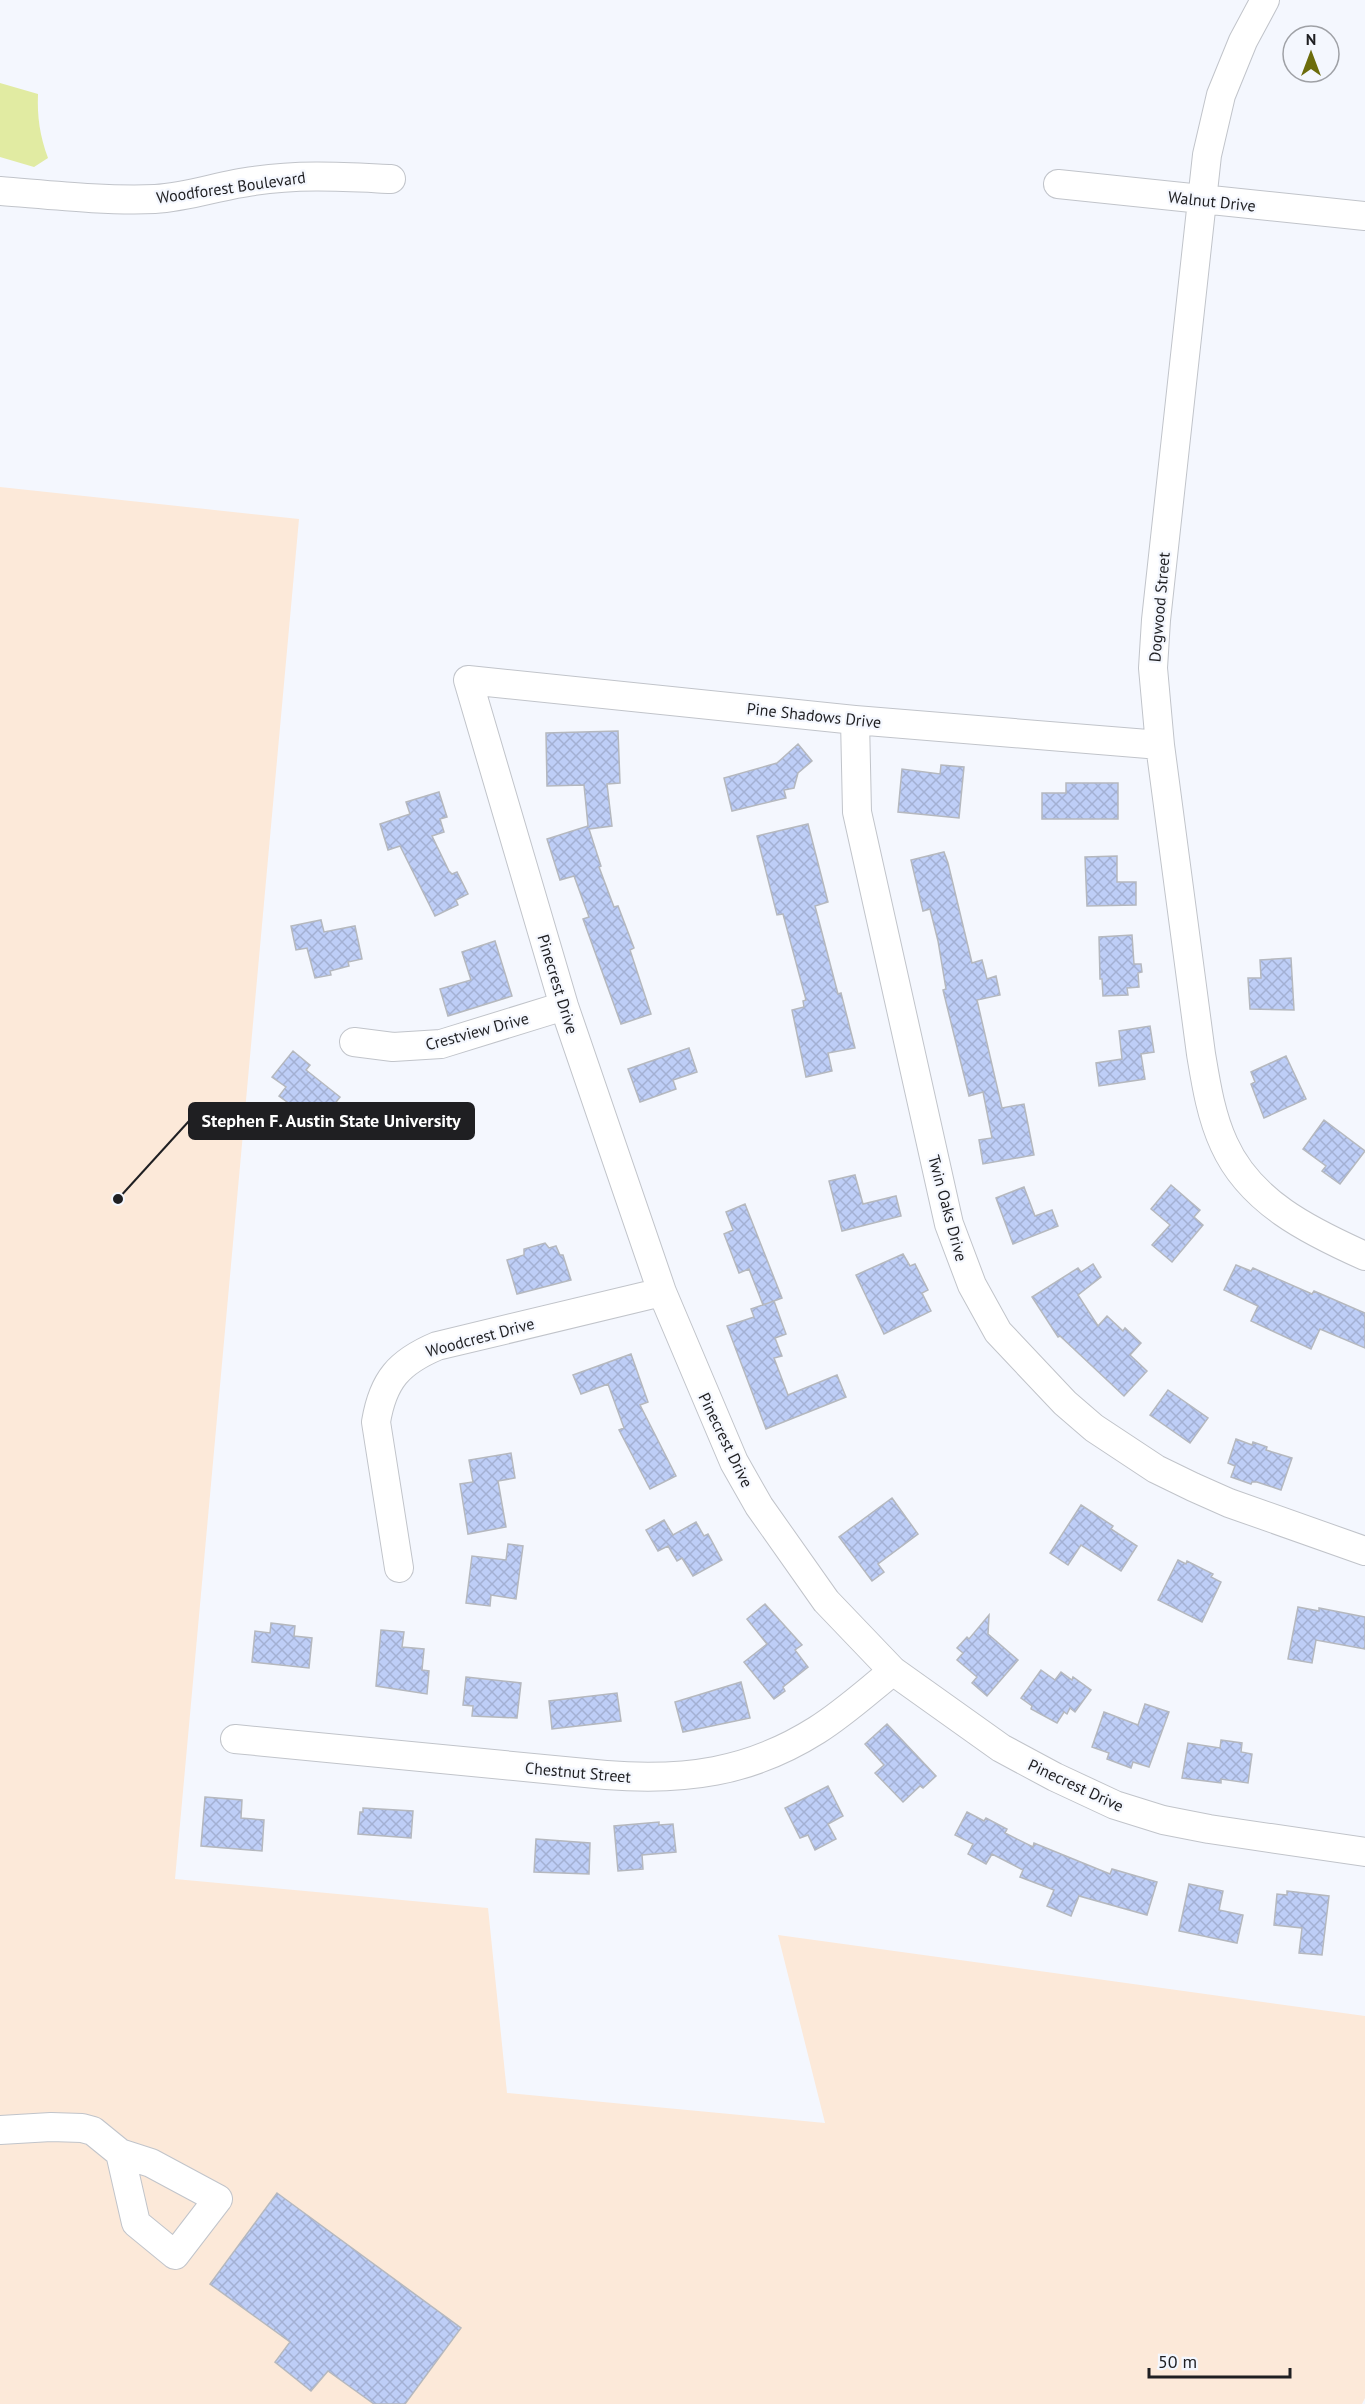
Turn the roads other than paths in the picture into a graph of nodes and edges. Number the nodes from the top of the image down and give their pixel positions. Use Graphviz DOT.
graph roads {
  1 [pos="1265,0"];
  2 [pos="391,180"];
  3 [pos="1058,184"];
  4 [pos="0,191"];
  5 [pos="1201,200"];
  6 [pos="1365,216"];
  7 [pos="468,680"];
  8 [pos="855,720"];
  9 [pos="1160,745"];
  10 [pos="564,1006"];
  11 [pos="354,1042"];
  12 [pos="1365,1256"];
  13 [pos="662,1292"];
  14 [pos="1365,1551"];
  15 [pos="399,1568"];
  16 [pos="893,1671"];
  17 [pos="235,1739"];
  18 [pos="1365,1852"];
  19 [pos="0,2130"];
  20 [pos="120,2153"];
  1 -- 5 [label="street, Dogwood Street"];
  2 -- 4 [label="street, Woodforest Boulevard"];
  3 -- 5 [label="street, Walnut Drive"];
  5 -- 6 [label="street, Walnut Drive"];
  5 -- 9 [label="street, Dogwood Street"];
  7 -- 8 [label="street, Pine Shadows Drive"];
  7 -- 10 [label="street, Pinecrest Drive"];
  8 -- 9 [label="street, Pine Shadows Drive"];
  8 -- 14 [label="street, Twin Oaks Drive"];
  9 -- 12 [label="street, Dogwood Street"];
  10 -- 11 [label="street, Crestview Drive"];
  10 -- 13 [label="street, Pinecrest Drive"];
  13 -- 15 [label="street, Woodcrest Drive"];
  13 -- 16 [label="street, Pinecrest Drive"];
  16 -- 17 [label="street, Chestnut Street"];
  16 -- 18 [label="street, Pinecrest Drive"];
  19 -- 20 [label="street"];
}
